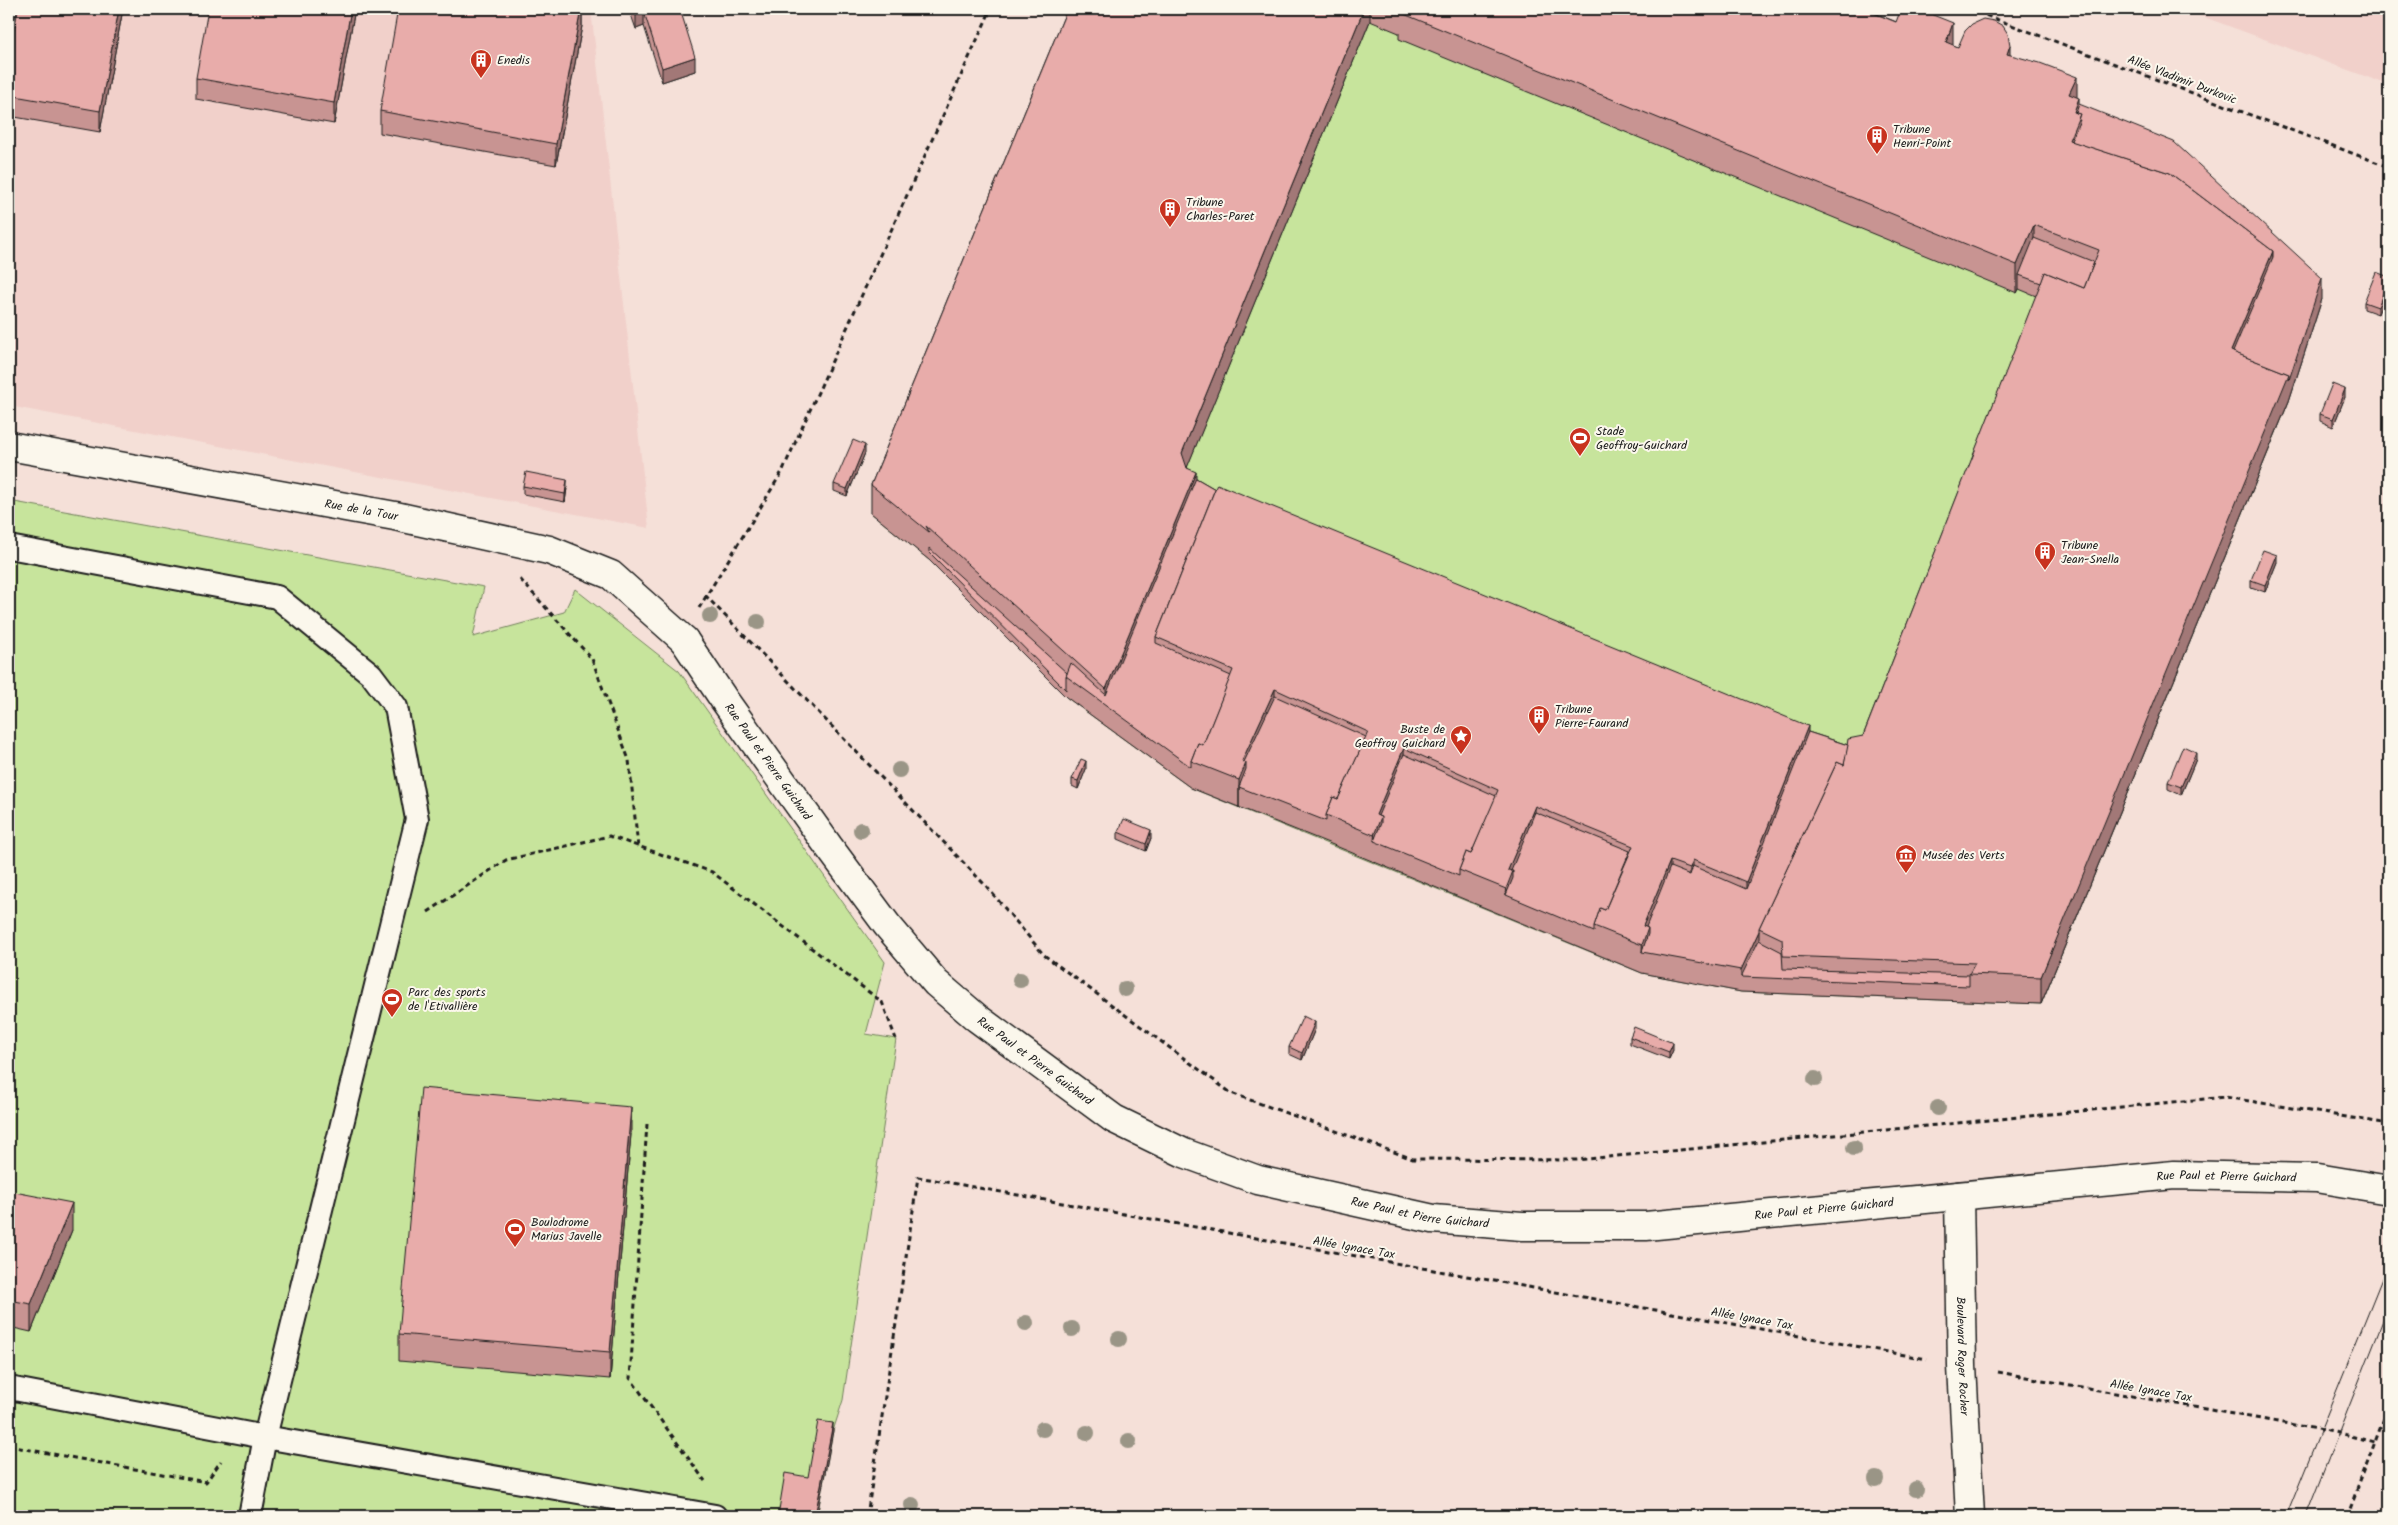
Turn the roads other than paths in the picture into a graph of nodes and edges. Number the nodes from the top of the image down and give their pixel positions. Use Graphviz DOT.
graph roads {
  1 [pos="9,446"];
  2 [pos="9,547"];
  3 [pos="684,640"];
  4 [pos="2389,1190"];
  5 [pos="1959,1196"];
  6 [pos="9,1388"];
  7 [pos="266,1438"];
  8 [pos="250,1516"];
  9 [pos="715,1516"];
  10 [pos="1970,1516"];
  1 -- 3 [label="street, Rue de la Tour"];
  2 -- 7 [label="lane"];
  3 -- 5 [label="street, Rue Paul et Pierre Guichard"];
  4 -- 5 [label="street, Rue Paul et Pierre Guichard"];
  5 -- 10 [label="street, Boulevard Roger Rocher"];
  6 -- 7 [label="lane"];
  7 -- 8 [label="lane"];
  7 -- 9 [label="lane"];
}
